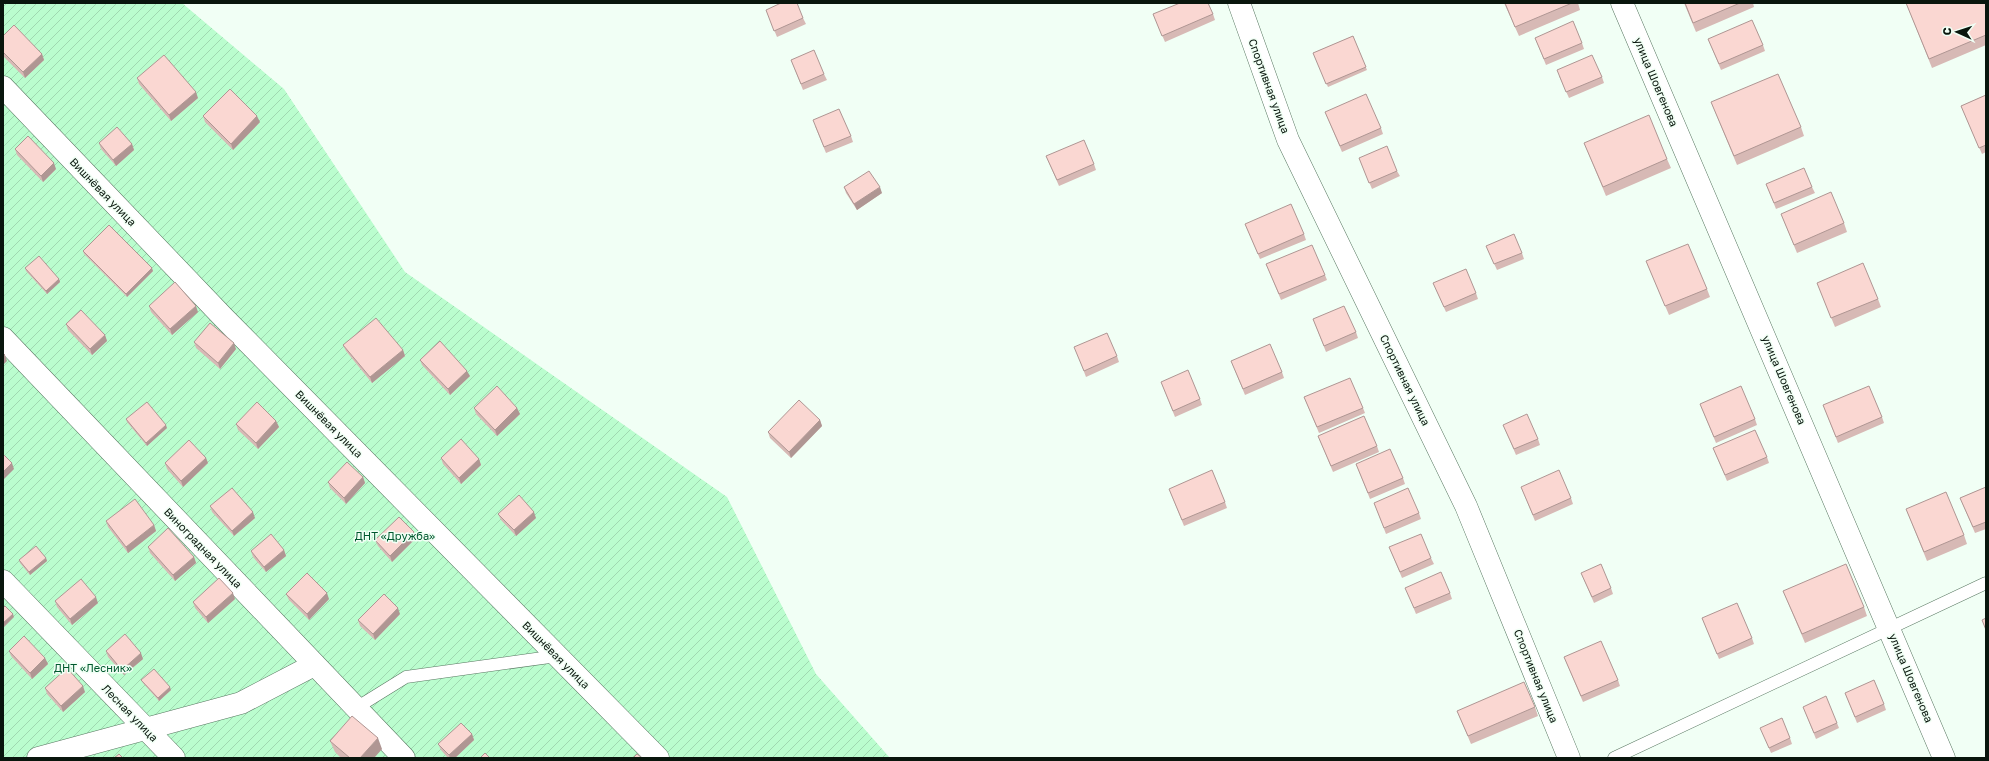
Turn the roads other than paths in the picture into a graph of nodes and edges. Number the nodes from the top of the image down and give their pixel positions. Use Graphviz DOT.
graph roads {
  1 [pos="1239,3"];
  2 [pos="1622,3"];
  3 [pos="3,87"];
  4 [pos="3,338"];
  5 [pos="3,581"];
  6 [pos="1986,583"];
  7 [pos="1890,628"];
  8 [pos="557,656"];
  9 [pos="314,665"];
  10 [pos="356,708"];
  11 [pos="145,728"];
  12 [pos="38,758"];
  13 [pos="174,758"];
  14 [pos="404,758"];
  15 [pos="658,758"];
  16 [pos="1569,758"];
  17 [pos="1614,758"];
  18 [pos="1944,758"];
  1 -- 16 [label="street, Спортивная улица"];
  2 -- 7 [label="street, улица Шовгенова"];
  3 -- 8 [label="street, Вишнёвая улица"];
  4 -- 9 [label="street, Виноградная улица"];
  5 -- 11 [label="street, Лесная улица"];
  6 -- 7 [label="lane"];
  7 -- 17 [label="lane"];
  7 -- 18 [label="street, улица Шовгенова"];
  8 -- 10 [label="lane"];
  8 -- 15 [label="street, Вишнёвая улица"];
  9 -- 10 [label="street, Виноградная улица"];
  9 -- 11 [label="street"];
  10 -- 14 [label="street, Виноградная улица"];
  11 -- 12 [label="street"];
  11 -- 13 [label="street, Лесная улица"];
}
